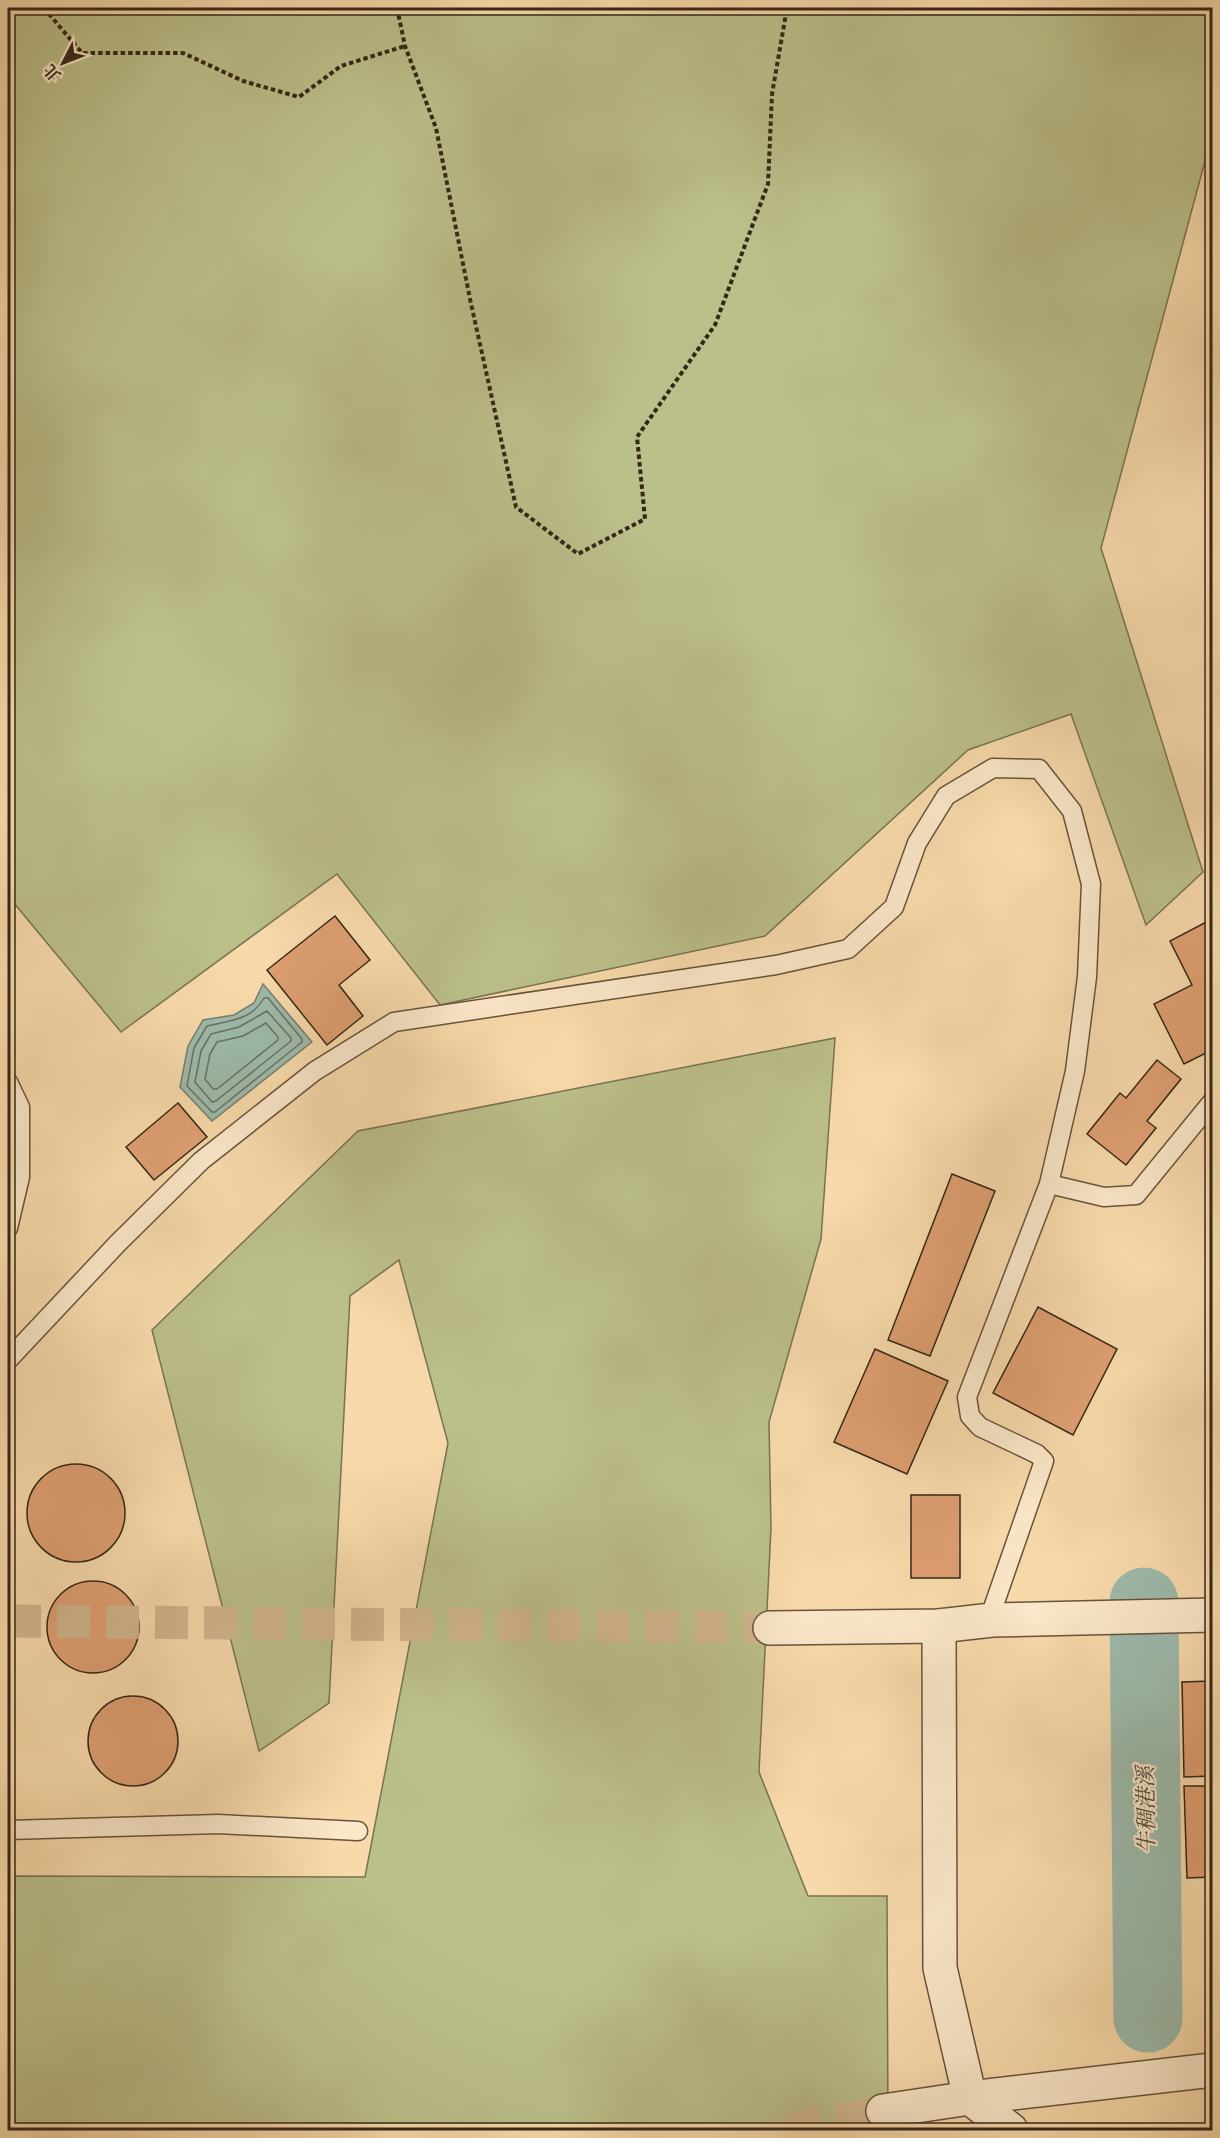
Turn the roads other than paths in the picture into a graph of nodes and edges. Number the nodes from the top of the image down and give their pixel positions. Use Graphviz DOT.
graph roads {
  1 [pos="8,1082"];
  2 [pos="1212,1102"];
  3 [pos="1049,1184"];
  4 [pos="8,1228"];
  5 [pos="8,1360"];
  6 [pos="1212,1614"];
  7 [pos="992,1620"];
  8 [pos="939,1626"];
  9 [pos="770,1628"];
  10 [pos="8,1830"];
  11 [pos="358,1831"];
  12 [pos="1212,2070"];
  13 [pos="970,2098"];
  14 [pos="883,2111"];
  15 [pos="1011,2130"];
  1 -- 4 [label="lane"];
  2 -- 3 [label="lane"];
  3 -- 5 [label="lane"];
  3 -- 7 [label="lane"];
  6 -- 7 [label="street"];
  7 -- 8 [label="street"];
  8 -- 9 [label="street"];
  8 -- 13 [label="street"];
  10 -- 11 [label="lane"];
  12 -- 13 [label="street"];
  13 -- 14 [label="street"];
  13 -- 15 [label="street"];
}
